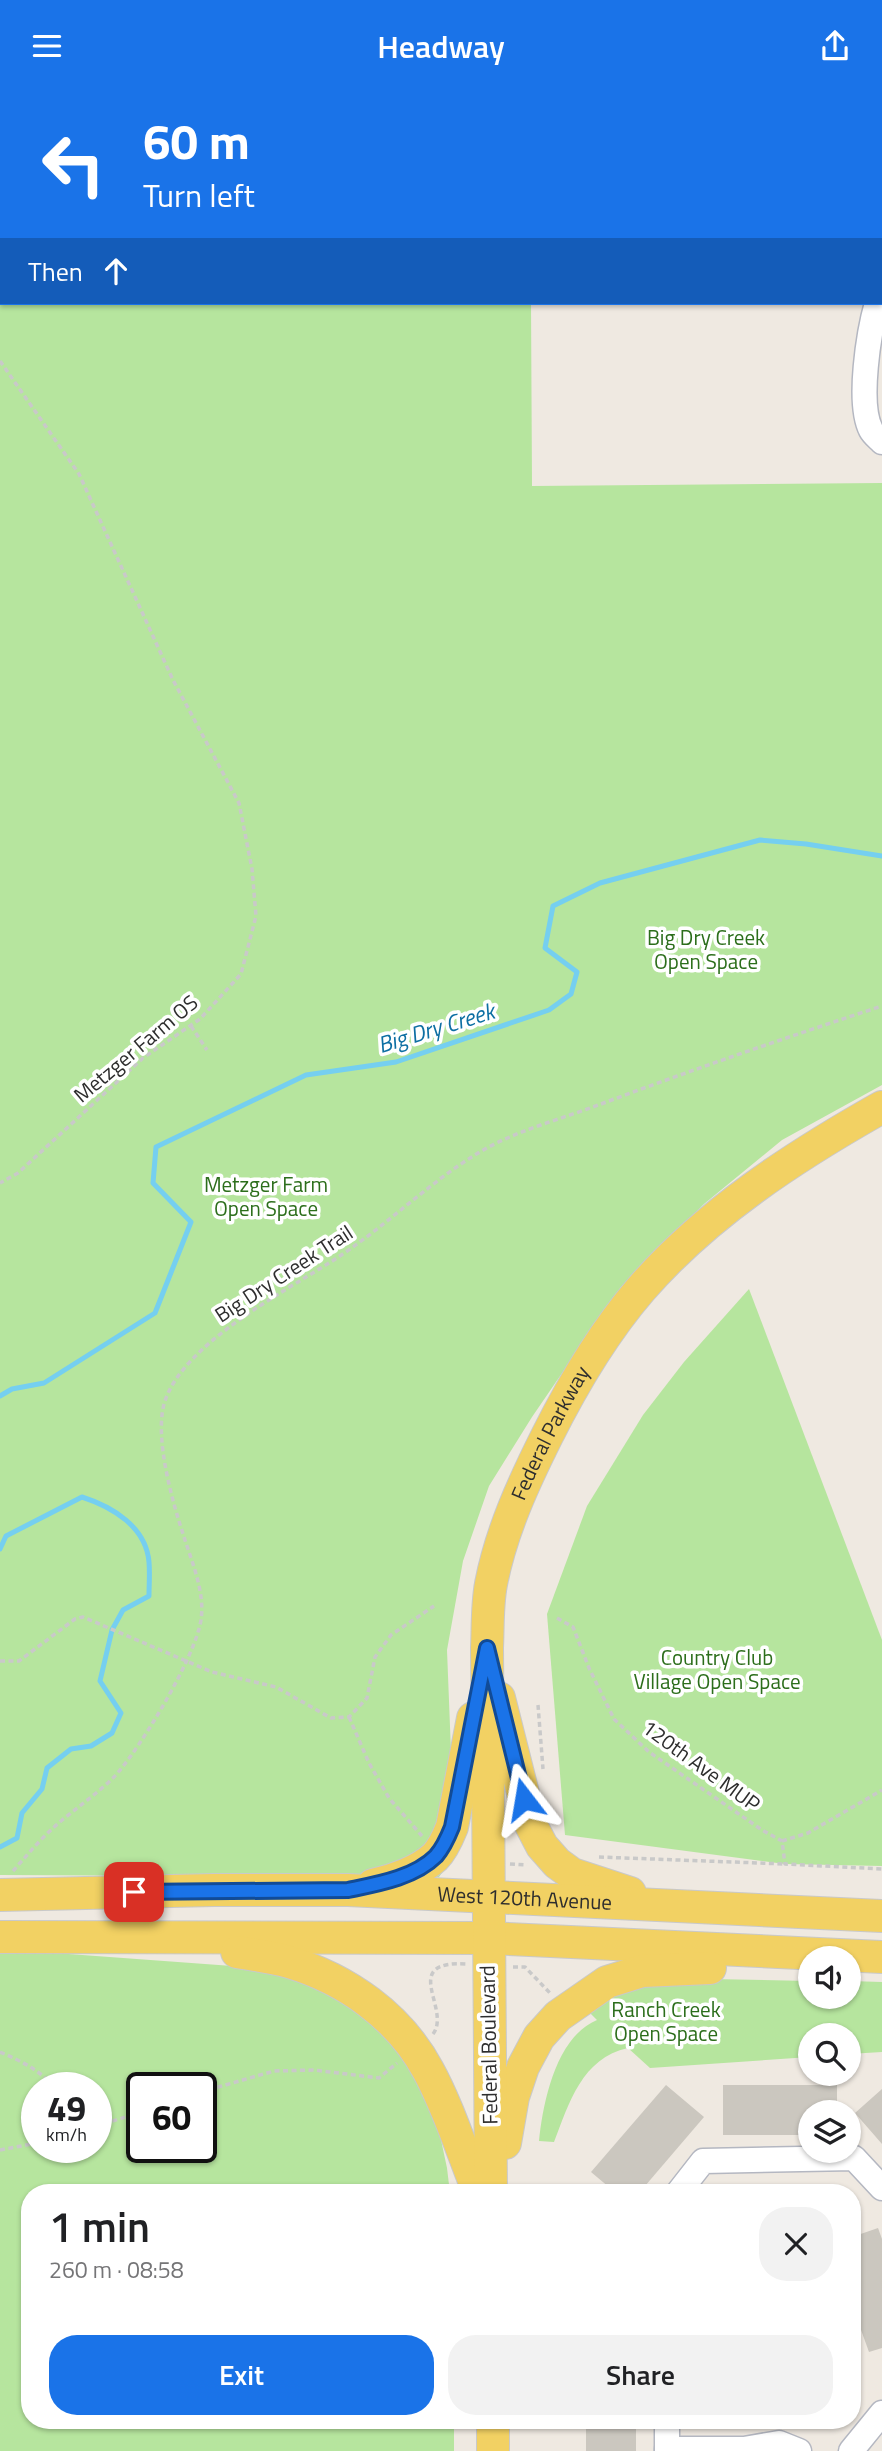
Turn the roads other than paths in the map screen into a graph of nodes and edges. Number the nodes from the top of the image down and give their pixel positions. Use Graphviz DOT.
graph roads {
  1 [pos="877,305"];
  2 [pos="882,442"];
  3 [pos="882,1107"];
  4 [pos="882,1119"];
  5 [pos="833,1134"];
  6 [pos="487,1648"];
  7 [pos="12,1887"];
  8 [pos="348,1890"];
  9 [pos="488,1897"];
  10 [pos="671,1906"];
  11 [pos="882,1916"];
  12 [pos="5,1937"];
  13 [pos="159,1937"];
  14 [pos="489,1938"];
  15 [pos="882,1957"];
  16 [pos="798,1969"];
  17 [pos="861,1969"];
  18 [pos="882,1970"];
  19 [pos="475,2184"];
  20 [pos="494,2184"];
  21 [pos="496,2184"];
  22 [pos="685,2184"];
  23 [pos="882,2188"];
  24 [pos="882,2413"];
  25 [pos="493,2429"];
  26 [pos="667,2429"];
  27 [pos="785,2448"];
  28 [pos="667,2450"];
  29 [pos="493,2451"];
  30 [pos="851,2451"];
  1 -- 2 [label="street"];
  3 -- 5 [label="main road, Federal Parkway"];
  4 -- 5 [label="street"];
  5 -- 6 [label="main road, Federal Parkway"];
  6 -- 8 [label="main road"];
  6 -- 9 [label="main road, Federal Parkway"];
  6 -- 10 [label="main road"];
  7 -- 8 [label="main road, West 120th Avenue"];
  8 -- 9 [label="main road, West 120th Avenue"];
  9 -- 10 [label="main road, West 120th Avenue"];
  9 -- 14 [label="main road, Federal Boulevard"];
  10 -- 11 [label="main road, West 120th Avenue"];
  12 -- 13 [label="main road, West 120th Avenue"];
  13 -- 14 [label="main road, West 120th Avenue"];
  13 -- 19 [label="main road"];
  14 -- 15 [label="main road, West 120th Avenue"];
  14 -- 20 [label="main road, Federal Boulevard"];
  16 -- 21 [label="main road"];
  17 -- 18 [label="main road"];
  22 -- 23 [label="street"];
  24 -- 30 [label="street"];
  25 -- 29 [label="main road"];
  26 -- 28 [label="street"];
  27 -- 28 [label="street"];
}
